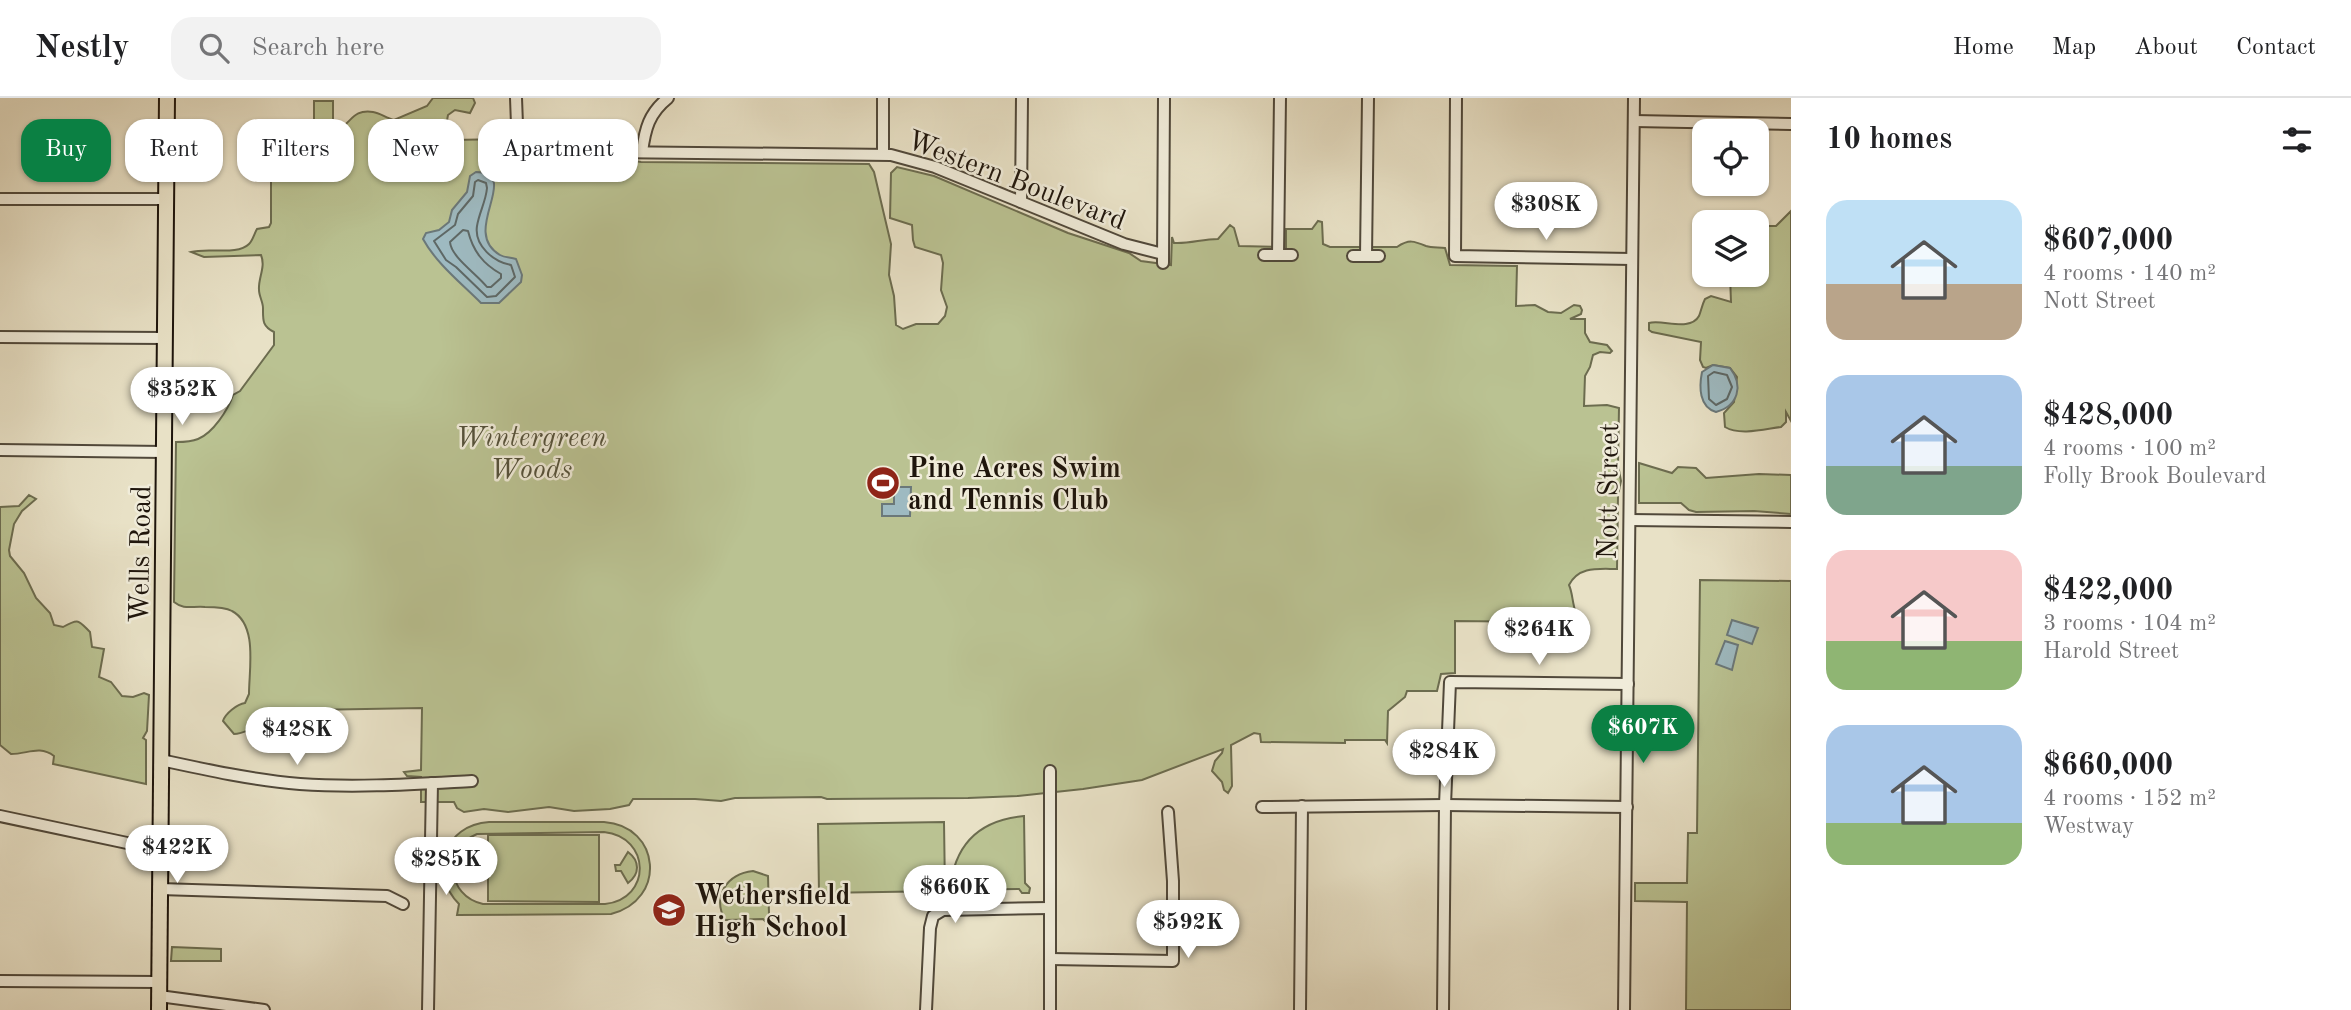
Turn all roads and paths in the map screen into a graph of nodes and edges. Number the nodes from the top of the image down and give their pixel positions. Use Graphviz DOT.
graph roads {
  1 [pos="167,98"];
  2 [pos="516,98"];
  3 [pos="667,98"];
  4 [pos="883,98"];
  5 [pos="1021,98"];
  6 [pos="1164,98"];
  7 [pos="1280,98"];
  8 [pos="1368,98"];
  9 [pos="1456,98"];
  10 [pos="1634,98"];
  11 [pos="1634,121"];
  12 [pos="1791,124"];
  13 [pos="642,152"];
  14 [pos="883,154"];
  15 [pos="0,199"];
  16 [pos="166,199"];
  17 [pos="1021,202"];
  18 [pos="1264,255"];
  19 [pos="1278,255"];
  20 [pos="1292,255"];
  21 [pos="1353,256"];
  22 [pos="1366,256"];
  23 [pos="1379,256"];
  24 [pos="1632,259"];
  25 [pos="0,337"];
  26 [pos="165,338"];
  27 [pos="0,450"];
  28 [pos="164,453"];
  29 [pos="1630,520"];
  30 [pos="1791,522"];
  31 [pos="1628,684"];
  32 [pos="161,761"];
  33 [pos="1051,771"];
  34 [pos="472,781"];
  35 [pos="432,783"];
  36 [pos="1444,805"];
  37 [pos="1302,806"];
  38 [pos="1262,807"];
  39 [pos="1627,807"];
  40 [pos="1168,812"];
  41 [pos="0,817"];
  42 [pos="160,850"];
  43 [pos="160,889"];
  44 [pos="403,904"];
  45 [pos="1049,908"];
  46 [pos="1050,959"];
  47 [pos="0,981"];
  48 [pos="159,996"];
  49 [pos="264,1010"];
  50 [pos="428,1010"];
  51 [pos="926,1010"];
  52 [pos="1050,1010"];
  53 [pos="1300,1010"];
  54 [pos="1443,1010"];
  55 [pos="1624,1010"];
  1 -- 16 [label="main road, Wells Road"];
  2 -- 13 [label="street, Western Boulevard"];
  3 -- 13 [label="street"];
  4 -- 14 [label="street"];
  5 -- 17 [label="street"];
  6 -- 17 [label="street, Western Boulevard"];
  7 -- 19 [label="street"];
  8 -- 22 [label="street"];
  9 -- 24 [label="street"];
  10 -- 11 [label="street, Nott Street"];
  11 -- 12 [label="street"];
  11 -- 24 [label="street, Nott Street"];
  13 -- 14 [label="street, Western Boulevard"];
  14 -- 17 [label="street, Western Boulevard"];
  15 -- 16 [label="street"];
  16 -- 26 [label="main road, Wells Road"];
  18 -- 19 [label="street"];
  19 -- 20 [label="street"];
  21 -- 22 [label="street"];
  22 -- 23 [label="street"];
  24 -- 29 [label="street, Nott Street"];
  25 -- 26 [label="street"];
  26 -- 28 [label="main road, Wells Road"];
  27 -- 28 [label="street"];
  28 -- 32 [label="main road, Wells Road"];
  29 -- 30 [label="street"];
  29 -- 31 [label="street, Nott Street"];
  31 -- 36 [label="street"];
  31 -- 39 [label="street, Nott Street"];
  32 -- 35 [label="street"];
  32 -- 42 [label="main road, Wells Road"];
  33 -- 45 [label="street"];
  34 -- 35 [label="street"];
  35 -- 50 [label="street"];
  36 -- 37 [label="street"];
  36 -- 39 [label="street"];
  36 -- 54 [label="street"];
  37 -- 38 [label="street"];
  37 -- 53 [label="street"];
  39 -- 55 [label="street, Nott Street"];
  40 -- 46 [label="street"];
  41 -- 42 [label="street"];
  42 -- 43 [label="main road, Wells Road"];
  43 -- 44 [label="street"];
  43 -- 48 [label="main road, Wells Road"];
  45 -- 46 [label="street"];
  45 -- 51 [label="street"];
  46 -- 52 [label="street"];
  47 -- 48 [label="street"];
  48 -- 49 [label="street"];
}
